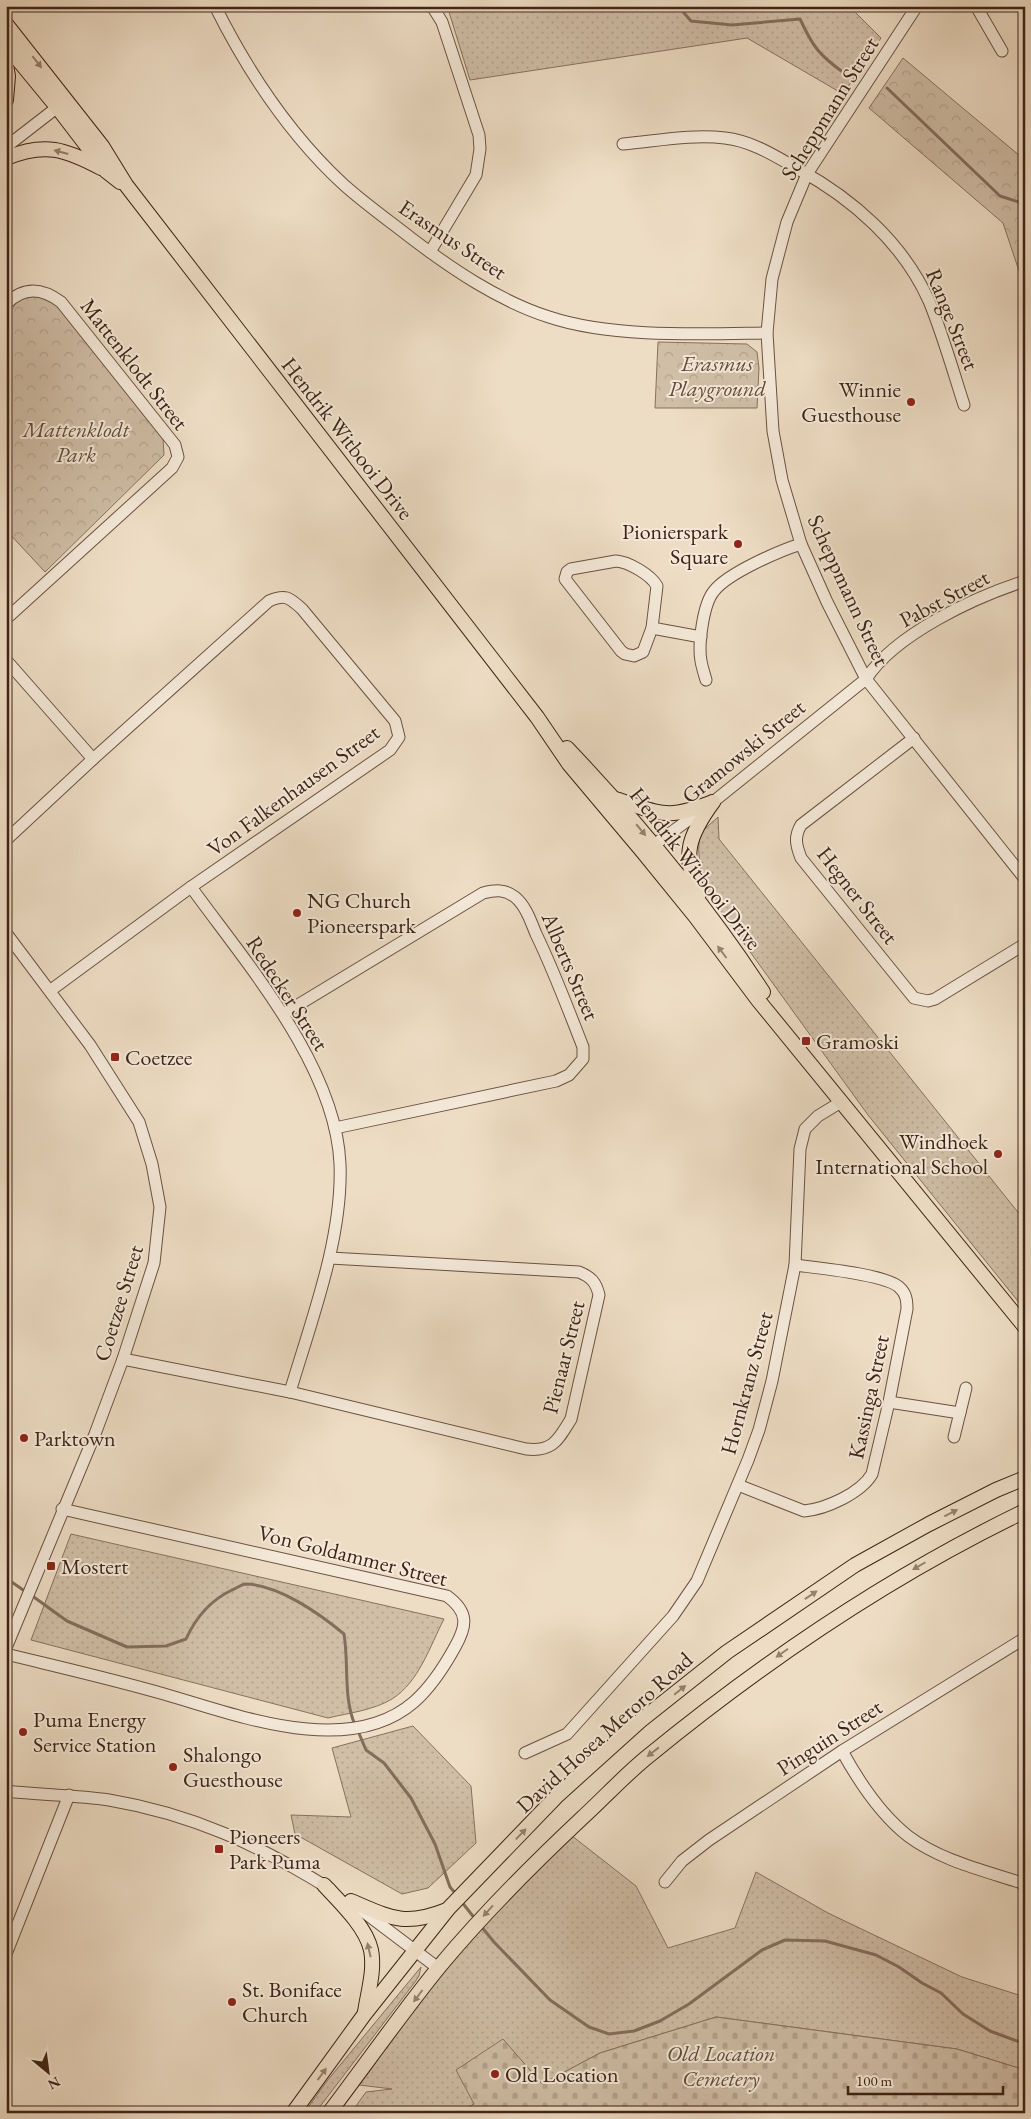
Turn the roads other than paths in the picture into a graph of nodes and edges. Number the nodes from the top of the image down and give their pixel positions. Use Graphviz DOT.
graph roads {
  1 [pos="215,6"];
  2 [pos="432,6"];
  3 [pos="918,6"];
  4 [pos="976,6"];
  5 [pos="6,24"];
  6 [pos="6,45"];
  7 [pos="1002,51"];
  8 [pos="6,65"];
  9 [pos="6,100"];
  10 [pos="62,103"];
  11 [pos="623,144"];
  12 [pos="6,147"];
  13 [pos="6,158"];
  14 [pos="106,171"];
  15 [pos="807,174"];
  16 [pos="126,185"];
  17 [pos="430,252"];
  18 [pos="6,304"];
  19 [pos="767,332"];
  20 [pos="964,405"];
  21 [pos="801,544"];
  22 [pos="1025,581"];
  23 [pos="6,619"];
  24 [pos="652,628"];
  25 [pos="701,637"];
  26 [pos="6,660"];
  27 [pos="866,678"];
  28 [pos="706,680"];
  29 [pos="537,717"];
  30 [pos="914,738"];
  31 [pos="93,759"];
  32 [pos="614,798"];
  33 [pos="712,802"];
  34 [pos="6,840"];
  35 [pos="648,849"];
  36 [pos="1025,879"];
  37 [pos="191,887"];
  38 [pos="706,910"];
  39 [pos="6,933"];
  40 [pos="1025,944"];
  41 [pos="51,990"];
  42 [pos="283,1014"];
  43 [pos="806,1058"];
  44 [pos="841,1102"];
  45 [pos="335,1128"];
  46 [pos="330,1258"];
  47 [pos="795,1265"];
  48 [pos="1025,1327"];
  49 [pos="123,1359"];
  50 [pos="966,1388"];
  51 [pos="290,1392"];
  52 [pos="889,1402"];
  53 [pos="960,1414"];
  54 [pos="954,1437"];
  55 [pos="1025,1468"];
  56 [pos="1025,1478"];
  57 [pos="738,1485"];
  58 [pos="996,1490"];
  59 [pos="62,1509"];
  60 [pos="1025,1511"];
  61 [pos="1025,1520"];
  62 [pos="971,1537"];
  63 [pos="12,1619"];
  64 [pos="1025,1638"];
  65 [pos="6,1648"];
  66 [pos="6,1654"];
  67 [pos="842,1751"];
  68 [pos="525,1753"];
  69 [pos="6,1781"];
  70 [pos="6,1791"];
  71 [pos="36,1795"];
  72 [pos="69,1795"];
  73 [pos="665,1882"];
  74 [pos="1025,1884"];
  75 [pos="324,1885"];
  76 [pos="350,1901"];
  77 [pos="450,1907"];
  78 [pos="414,1950"];
  79 [pos="6,1954"];
  80 [pos="438,1968"];
  81 [pos="364,2015"];
  82 [pos="293,2113"];
  83 [pos="329,2113"];
  1 -- 17 [label="street, Erasmus Street"];
  2 -- 17 [label="street"];
  3 -- 15 [label="street, Scheppmann Street"];
  4 -- 7 [label="street"];
  5 -- 10 [label="main road, Hendrik Witbooi Drive, one-way"];
  6 -- 10 [label="main road, Hendrik Witbooi Drive"];
  8 -- 9 [label="main road"];
  10 -- 12 [label="street"];
  10 -- 14 [label="main road, Hendrik Witbooi Drive"];
  10 -- 16 [label="main road, Hendrik Witbooi Drive"];
  11 -- 15 [label="street, Range Street"];
  14 -- 13 [label="main road, one-way"];
  14 -- 16 [label="main road, Hendrik Witbooi Drive"];
  15 -- 19 [label="street, Scheppmann Street"];
  15 -- 20 [label="street, Range Street"];
  16 -- 29 [label="main road, Hendrik Witbooi Drive"];
  17 -- 19 [label="street, Erasmus Street"];
  18 -- 23 [label="street, Mattenklodt Street"];
  19 -- 21 [label="street, Scheppmann Street"];
  21 -- 25 [label="street"];
  21 -- 27 [label="street, Scheppmann Street"];
  22 -- 27 [label="street, Pabst Street"];
  24 -- 24 [label="street"];
  24 -- 25 [label="street"];
  25 -- 28 [label="street"];
  26 -- 31 [label="street"];
  27 -- 30 [label="street, Scheppmann Street"];
  27 -- 33 [label="street, Gramowski Street"];
  29 -- 32 [label="main road, Hendrik Witbooi Drive"];
  29 -- 35 [label="main road, Hendrik Witbooi Drive"];
  30 -- 36 [label="street, Scheppmann Street"];
  30 -- 40 [label="street, Hegner Street"];
  31 -- 34 [label="street, Von Falkenhausen Street"];
  31 -- 37 [label="street, Von Falkenhausen Street"];
  32 -- 33 [label="main road"];
  32 -- 35 [label="main road, Hendrik Witbooi Drive, one-way"];
  33 -- 35 [label="street, Gramowski Street"];
  33 -- 38 [label="main road"];
  35 -- 38 [label="main road, Hendrik Witbooi Drive"];
  43 -- 35 [label="main road, Hendrik Witbooi Drive, one-way"];
  37 -- 41 [label="street, Von Falkenhausen Street"];
  37 -- 42 [label="street, Redecker Street"];
  38 -- 43 [label="main road, Hendrik Witbooi Drive"];
  39 -- 41 [label="street, Coetzee Street"];
  41 -- 49 [label="street, Coetzee Street"];
  42 -- 45 [label="street, Redecker Street"];
  42 -- 45 [label="street, Alberts Street"];
  43 -- 44 [label="main road, Hendrik Witbooi Drive"];
  44 -- 47 [label="street, Hornkranz Street"];
  44 -- 48 [label="main road, Hendrik Witbooi Drive"];
  45 -- 46 [label="street, Redecker Street"];
  46 -- 51 [label="street, Redecker Street"];
  46 -- 51 [label="street, Pienaar Street"];
  47 -- 52 [label="street, Kassinga Street"];
  47 -- 57 [label="street, Hornkranz Street"];
  49 -- 51 [label="street, Pienaar Street"];
  49 -- 59 [label="street, Coetzee Street"];
  50 -- 53 [label="street"];
  52 -- 53 [label="street"];
  52 -- 57 [label="street, Kassinga Street"];
  53 -- 54 [label="street"];
  55 -- 58 [label="main road"];
  56 -- 58 [label="main road, David Hosea Meroro Road"];
  57 -- 68 [label="street, Hornkranz Street"];
  77 -- 58 [label="main road, David Hosea Meroro Road, one-way"];
  59 -- 63 [label="street, Coetzee Street"];
  59 -- 66 [label="street, Von Goldammer Street"];
  60 -- 62 [label="main road"];
  61 -- 62 [label="main road"];
  62 -- 80 [label="main road, one-way"];
  63 -- 65 [label="street, Coetzee Street"];
  64 -- 67 [label="street, Pinguin Street"];
  67 -- 73 [label="street, Pinguin Street"];
  67 -- 74 [label="street"];
  69 -- 71 [label="street"];
  70 -- 71 [label="street"];
  71 -- 72 [label="street"];
  72 -- 75 [label="street"];
  72 -- 79 [label="street"];
  75 -- 76 [label="street"];
  81 -- 75 [label="main road, one-way"];
  76 -- 77 [label="main road"];
  76 -- 78 [label="street"];
  77 -- 78 [label="main road, David Hosea Meroro Road"];
  78 -- 80 [label="street"];
  78 -- 81 [label="main road, David Hosea Meroro Road"];
  80 -- 83 [label="main road, one-way"];
  82 -- 81 [label="main road, David Hosea Meroro Road, one-way"];
}
